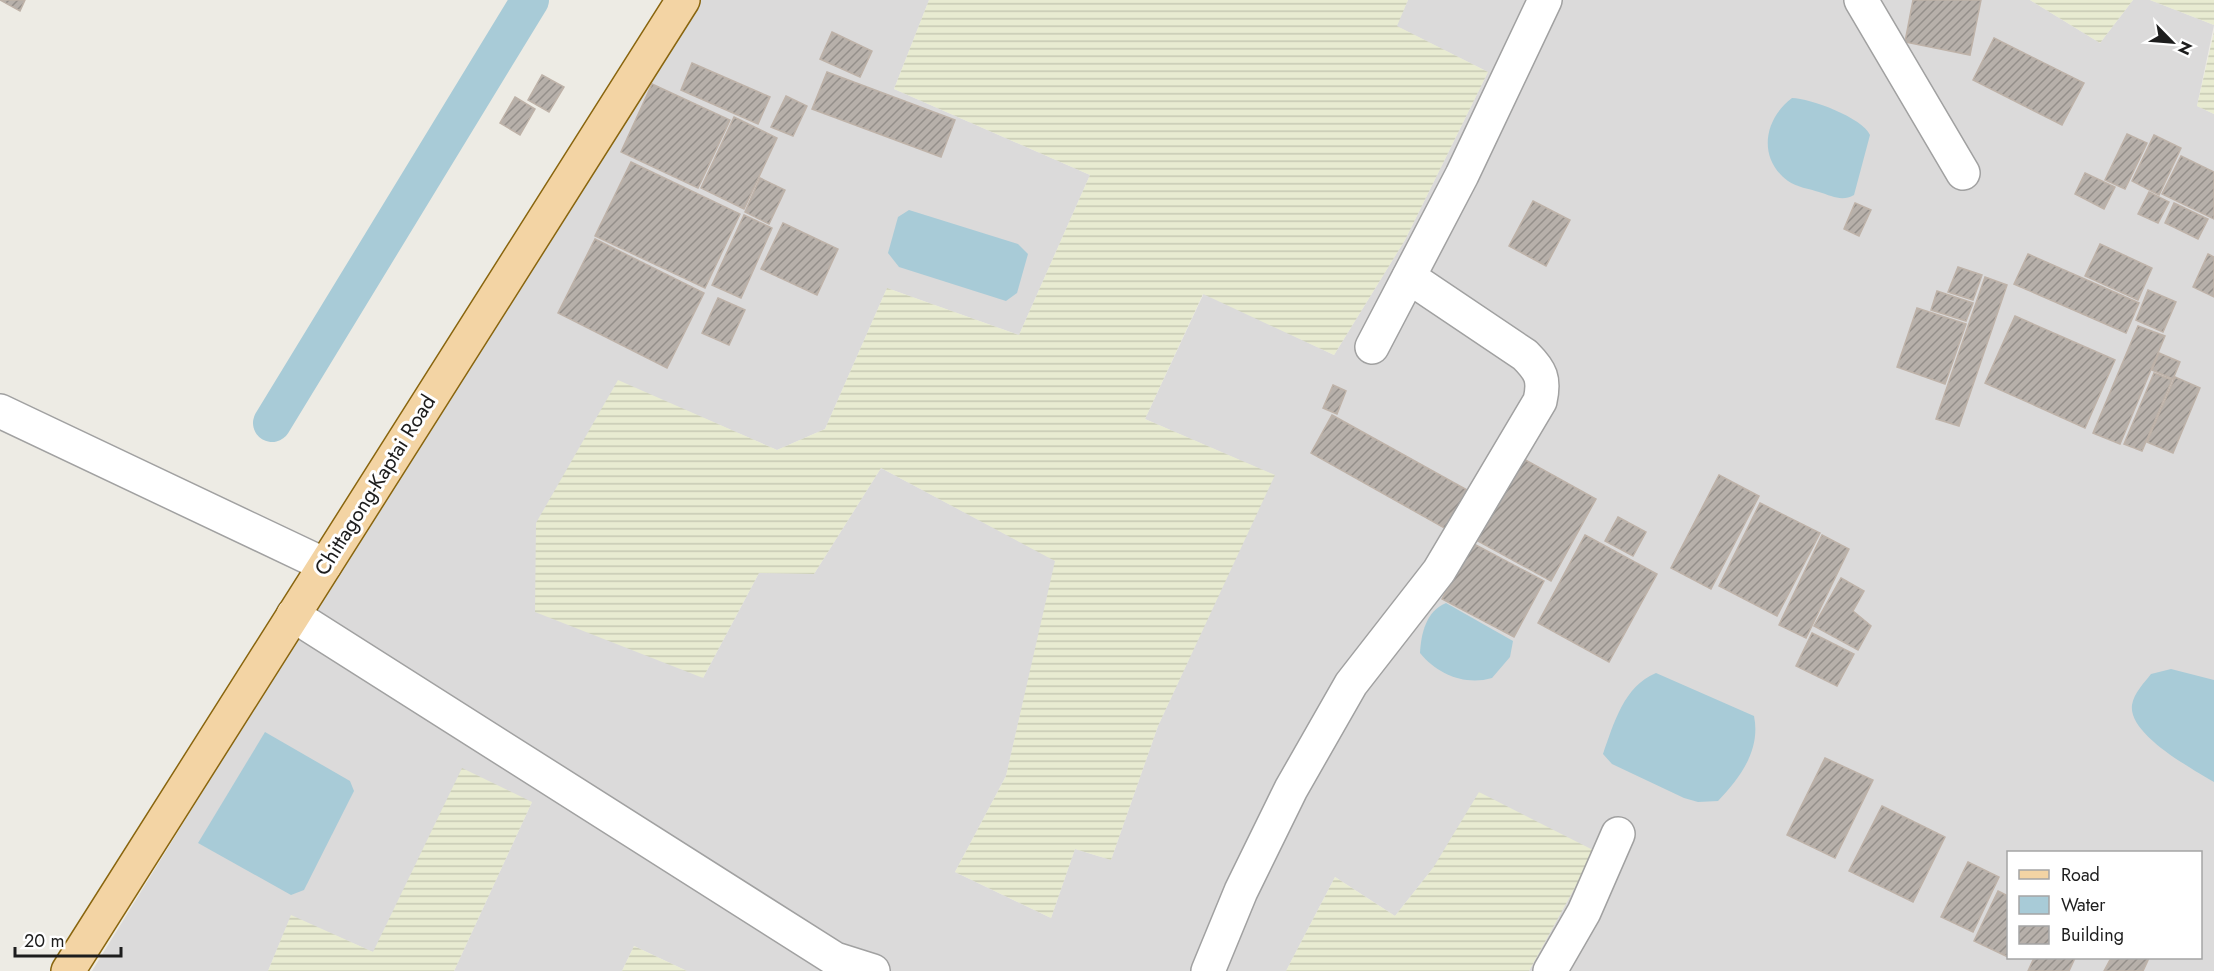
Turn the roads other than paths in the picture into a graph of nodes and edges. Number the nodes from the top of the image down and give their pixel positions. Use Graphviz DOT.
graph roads {
  1 [pos="683,0"];
  2 [pos="1545,0"];
  3 [pos="1861,0"];
  4 [pos="1963,173"];
  5 [pos="1409,277"];
  6 [pos="1372,347"];
  7 [pos="0,411"];
  8 [pos="325,565"];
  9 [pos="293,615"];
  10 [pos="1618,834"];
  11 [pos="68,971"];
  12 [pos="873,971"];
  13 [pos="1208,971"];
  14 [pos="1550,971"];
  1 -- 8 [label="main road, Chittagong-Kaptai Road"];
  2 -- 5 [label="street"];
  3 -- 4 [label="street"];
  5 -- 6 [label="street"];
  5 -- 13 [label="street"];
  7 -- 8 [label="street"];
  8 -- 9 [label="main road, Chittagong-Kaptai Road"];
  9 -- 11 [label="main road, Chittagong-Kaptai Road"];
  9 -- 12 [label="street"];
  10 -- 14 [label="street"];
}
